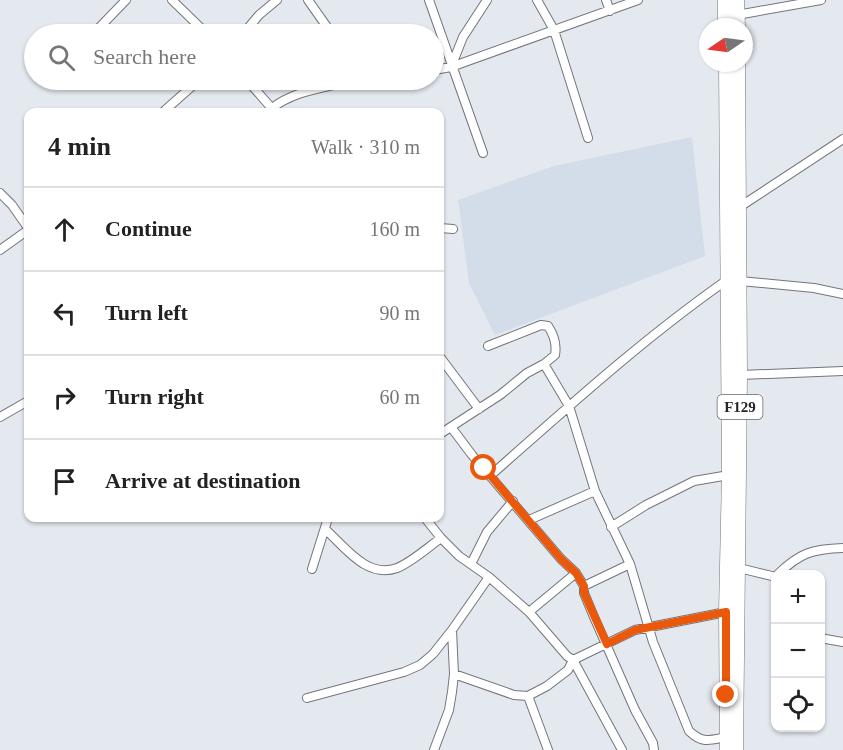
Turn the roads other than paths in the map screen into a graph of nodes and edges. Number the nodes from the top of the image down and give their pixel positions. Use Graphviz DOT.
graph roads {
  1 [pos="126,0"];
  2 [pos="172,0"];
  3 [pos="277,0"];
  4 [pos="308,0"];
  5 [pos="429,0"];
  6 [pos="487,0"];
  7 [pos="537,0"];
  8 [pos="606,0"];
  9 [pos="638,0"];
  10 [pos="725,0"];
  11 [pos="737,0"];
  12 [pos="820,0"];
  13 [pos="610,11"];
  14 [pos="725,18"];
  15 [pos="738,18"];
  16 [pos="750,18"];
  17 [pos="103,24"];
  18 [pos="197,24"];
  19 [pos="251,24"];
  20 [pos="325,24"];
  21 [pos="437,24"];
  22 [pos="554,30"];
  23 [pos="444,46"];
  24 [pos="451,67"];
  25 [pos="444,68"];
  26 [pos="726,72"];
  27 [pos="738,72"];
  28 [pos="188,90"];
  29 [pos="256,90"];
  30 [pos="315,90"];
  31 [pos="168,108"];
  32 [pos="271,108"];
  33 [pos="275,108"];
  34 [pos="588,138"];
  35 [pos="843,139"];
  36 [pos="483,153"];
  37 [pos="0,193"];
  38 [pos="738,208"];
  39 [pos="24,223"];
  40 [pos="444,228"];
  41 [pos="453,229"];
  42 [pos="24,232"];
  43 [pos="0,250"];
  44 [pos="734,281"];
  45 [pos="843,294"];
  46 [pos="488,346"];
  47 [pos="444,362"];
  48 [pos="544,364"];
  49 [pos="843,371"];
  50 [pos="740,375"];
  51 [pos="24,403"];
  52 [pos="569,406"];
  53 [pos="480,408"];
  54 [pos="0,417"];
  55 [pos="451,427"];
  56 [pos="444,431"];
  57 [pos="491,475"];
  58 [pos="729,475"];
  59 [pos="595,491"];
  60 [pos="513,501"];
  61 [pos="529,520"];
  62 [pos="327,522"];
  63 [pos="428,522"];
  64 [pos="611,526"];
  65 [pos="326,529"];
  66 [pos="441,538"];
  67 [pos="843,548"];
  68 [pos="471,564"];
  69 [pos="630,564"];
  70 [pos="732,566"];
  71 [pos="312,569"];
  72 [pos="784,570"];
  73 [pos="576,573"];
  74 [pos="771,575"];
  75 [pos="489,577"];
  76 [pos="584,586"];
  77 [pos="529,612"];
  78 [pos="726,612"];
  79 [pos="650,627"];
  80 [pos="452,630"];
  81 [pos="825,639"];
  82 [pos="843,642"];
  83 [pos="607,644"];
  84 [pos="573,660"];
  85 [pos="454,674"];
  86 [pos="528,696"];
  87 [pos="307,698"];
  88 [pos="727,743"];
  89 [pos="434,750"];
  90 [pos="548,750"];
  91 [pos="622,750"];
  92 [pos="654,750"];
  93 [pos="736,750"];
  1 -- 17 [label="street"];
  2 -- 18 [label="street"];
  3 -- 19 [label="street"];
  4 -- 20 [label="street"];
  5 -- 21 [label="street"];
  6 -- 24 [label="street"];
  7 -- 22 [label="street"];
  8 -- 13 [label="street"];
  9 -- 13 [label="street"];
  10 -- 14 [label="main road"];
  11 -- 15 [label="main road"];
  12 -- 16 [label="street"];
  13 -- 22 [label="street"];
  22 -- 24 [label="street"];
  22 -- 34 [label="street"];
  23 -- 24 [label="street"];
  24 -- 25 [label="street"];
  24 -- 36 [label="street"];
  26 -- 44 [label="main road, F129"];
  27 -- 38 [label="main road, F129"];
  28 -- 31 [label="street"];
  29 -- 32 [label="street"];
  30 -- 33 [label="street"];
  35 -- 38 [label="street"];
  37 -- 39 [label="street"];
  38 -- 44 [label="main road, F129"];
  40 -- 41 [label="street"];
  42 -- 43 [label="street"];
  44 -- 45 [label="street"];
  44 -- 50 [label="main road, F129"];
  44 -- 52 [label="street"];
  44 -- 58 [label="main road, F129"];
  46 -- 48 [label="street"];
  47 -- 53 [label="street"];
  48 -- 52 [label="street"];
  48 -- 53 [label="street"];
  49 -- 50 [label="street"];
  50 -- 70 [label="main road, F129"];
  51 -- 54 [label="street"];
  52 -- 57 [label="street"];
  52 -- 59 [label="street"];
  53 -- 55 [label="street"];
  55 -- 56 [label="street"];
  55 -- 57 [label="street"];
  57 -- 60 [label="street"];
  58 -- 64 [label="street"];
  58 -- 70 [label="main road, F129"];
  59 -- 61 [label="street"];
  59 -- 64 [label="street"];
  60 -- 61 [label="street"];
  60 -- 68 [label="street"];
  61 -- 73 [label="street"];
  62 -- 65 [label="street"];
  63 -- 66 [label="street"];
  64 -- 69 [label="street"];
  65 -- 66 [label="street"];
  65 -- 71 [label="street"];
  66 -- 68 [label="street"];
  67 -- 72 [label="street"];
  68 -- 75 [label="street"];
  69 -- 76 [label="street"];
  69 -- 79 [label="street"];
  70 -- 74 [label="street"];
  70 -- 78 [label="main road, F129"];
  70 -- 93 [label="main road, F129"];
  73 -- 76 [label="street"];
  73 -- 77 [label="street"];
  75 -- 77 [label="street"];
  75 -- 80 [label="street"];
  76 -- 83 [label="street"];
  77 -- 84 [label="street"];
  78 -- 79 [label="street"];
  78 -- 88 [label="main road, F129"];
  79 -- 83 [label="street"];
  79 -- 88 [label="street"];
  80 -- 85 [label="street"];
  80 -- 87 [label="street"];
  81 -- 82 [label="street"];
  83 -- 84 [label="street"];
  83 -- 92 [label="street"];
  84 -- 86 [label="street"];
  84 -- 91 [label="street"];
  85 -- 86 [label="street"];
  85 -- 89 [label="street"];
  86 -- 90 [label="street"];
}
